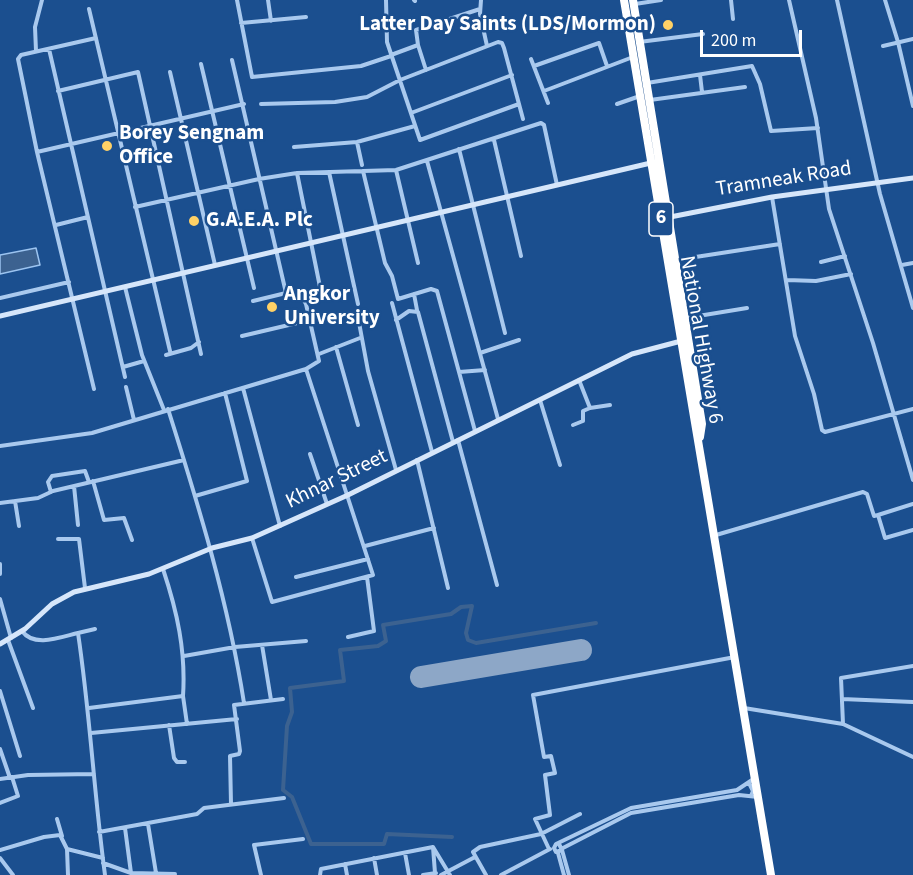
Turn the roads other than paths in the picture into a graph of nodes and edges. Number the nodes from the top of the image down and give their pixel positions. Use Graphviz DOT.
graph roads {
  1 [pos="42,0"];
  2 [pos="237,0"];
  3 [pos="268,0"];
  4 [pos="386,0"];
  5 [pos="481,0"];
  6 [pos="661,0"];
  7 [pos="731,0"];
  8 [pos="789,0"];
  9 [pos="837,0"];
  10 [pos="885,0"];
  11 [pos="629,2"];
  12 [pos="89,9"];
  13 [pos="480,9"];
  14 [pos="306,17"];
  15 [pos="733,20"];
  16 [pos="270,21"];
  17 [pos="241,23"];
  18 [pos="704,34"];
  19 [pos="96,38"];
  20 [pos="913,39"];
  21 [pos="639,42"];
  22 [pos="898,42"];
  23 [pos="418,45"];
  24 [pos="487,46"];
  25 [pos="883,46"];
  26 [pos="49,49"];
  27 [pos="36,51"];
  28 [pos="391,56"];
  29 [pos="634,57"];
  30 [pos="531,59"];
  31 [pos="232,60"];
  32 [pos="201,64"];
  33 [pos="534,66"];
  34 [pos="607,66"];
  35 [pos="426,70"];
  36 [pos="170,72"];
  37 [pos="512,75"];
  38 [pos="700,75"];
  39 [pos="106,80"];
  40 [pos="400,80"];
  41 [pos="646,83"];
  42 [pos="745,87"];
  43 [pos="58,91"];
  44 [pos="543,91"];
  45 [pos="702,92"];
  46 [pos="640,96"];
  47 [pos="649,100"];
  48 [pos="548,103"];
  49 [pos="243,104"];
  50 [pos="261,104"];
  51 [pos="519,104"];
  52 [pos="617,104"];
  53 [pos="913,105"];
  54 [pos="212,111"];
  55 [pos="411,113"];
  56 [pos="180,119"];
  57 [pos="523,119"];
  58 [pos="150,125"];
  59 [pos="416,126"];
  60 [pos="818,128"];
  61 [pos="117,132"];
  62 [pos="494,140"];
  63 [pos="357,142"];
  64 [pos="70,143"];
  65 [pos="294,147"];
  66 [pos="459,149"];
  67 [pos="37,152"];
  68 [pos="427,161"];
  69 [pos="655,162"];
  70 [pos="362,168"];
  71 [pos="396,170"];
  72 [pos="330,171"];
  73 [pos="297,173"];
  74 [pos="913,178"];
  75 [pos="259,179"];
  76 [pos="878,182"];
  77 [pos="230,185"];
  78 [pos="558,186"];
  79 [pos="827,189"];
  80 [pos="197,192"];
  81 [pos="507,197"];
  82 [pos="772,197"];
  83 [pos="166,200"];
  84 [pos="475,204"];
  85 [pos="135,207"];
  86 [pos="441,212"];
  87 [pos="88,218"];
  88 [pos="664,218"];
  89 [pos="407,220"];
  90 [pos="56,225"];
  91 [pos="376,228"];
  92 [pos="344,235"];
  93 [pos="311,242"];
  94 [pos="780,244"];
  95 [pos="276,251"];
  96 [pos="521,256"];
  97 [pos="845,256"];
  98 [pos="247,257"];
  99 [pos="675,260"];
  100 [pos="821,262"];
  101 [pos="913,262"];
  102 [pos="418,263"];
  103 [pos="215,265"];
  104 [pos="902,265"];
  105 [pos="184,273"];
  106 [pos="851,274"];
  107 [pos="787,280"];
  108 [pos="153,281"];
  109 [pos="69,282"];
  110 [pos="125,287"];
  111 [pos="254,288"];
  112 [pos="104,292"];
  113 [pos="321,292"];
  114 [pos="286,293"];
  115 [pos="414,294"];
  116 [pos="0,298"];
  117 [pos="73,299"];
  118 [pos="253,301"];
  119 [pos="392,303"];
  120 [pos="358,304"];
  121 [pos="747,308"];
  122 [pos="913,308"];
  123 [pos="417,311"];
  124 [pos="0,316"];
  125 [pos="358,318"];
  126 [pos="685,318"];
  127 [pos="310,320"];
  128 [pos="396,320"];
  129 [pos="505,333"];
  130 [pos="242,336"];
  131 [pos="360,338"];
  132 [pos="519,340"];
  133 [pos="685,340"];
  134 [pos="199,342"];
  135 [pos="336,347"];
  136 [pos="170,351"];
  137 [pos="480,353"];
  138 [pos="201,354"];
  139 [pos="166,355"];
  140 [pos="319,355"];
  141 [pos="144,360"];
  142 [pos="123,367"];
  143 [pos="306,369"];
  144 [pos="485,370"];
  145 [pos="459,372"];
  146 [pos="125,377"];
  147 [pos="579,380"];
  148 [pos="126,387"];
  149 [pos="243,388"];
  150 [pos="94,389"];
  151 [pos="225,393"];
  152 [pos="540,399"];
  153 [pos="610,405"];
  154 [pos="590,408"];
  155 [pos="166,409"];
  156 [pos="913,410"];
  157 [pos="894,414"];
  158 [pos="498,419"];
  159 [pos="134,420"];
  160 [pos="358,425"];
  161 [pos="573,425"];
  162 [pos="475,431"];
  163 [pos="455,441"];
  164 [pos="0,446"];
  165 [pos="432,452"];
  166 [pos="310,454"];
  167 [pos="184,460"];
  168 [pos="417,460"];
  169 [pos="560,465"];
  170 [pos="396,470"];
  171 [pos="913,480"];
  172 [pos="91,482"];
  173 [pos="74,486"];
  174 [pos="51,492"];
  175 [pos="195,495"];
  176 [pos="348,495"];
  177 [pos="15,501"];
  178 [pos="0,503"];
  179 [pos="327,504"];
  180 [pos="913,504"];
  181 [pos="878,515"];
  182 [pos="78,525"];
  183 [pos="19,526"];
  184 [pos="280,526"];
  185 [pos="434,528"];
  186 [pos="913,530"];
  187 [pos="716,535"];
  188 [pos="252,538"];
  189 [pos="58,539"];
  190 [pos="132,540"];
  191 [pos="365,546"];
  192 [pos="212,548"];
  193 [pos="368,559"];
  194 [pos="0,564"];
  195 [pos="164,569"];
  196 [pos="0,574"];
  197 [pos="296,577"];
  198 [pos="367,577"];
  199 [pos="497,585"];
  200 [pos="85,588"];
  201 [pos="447,588"];
  202 [pos="0,599"];
  203 [pos="96,629"];
  204 [pos="22,632"];
  205 [pos="78,633"];
  206 [pos="348,637"];
  207 [pos="10,639"];
  208 [pos="306,641"];
  209 [pos="0,644"];
  210 [pos="262,645"];
  211 [pos="235,647"];
  212 [pos="184,656"];
  213 [pos="735,657"];
  214 [pos="913,666"];
  215 [pos="0,691"];
  216 [pos="183,696"];
  217 [pos="283,699"];
  218 [pos="842,699"];
  219 [pos="271,700"];
  220 [pos="913,702"];
  221 [pos="244,703"];
  222 [pos="33,708"];
  223 [pos="89,708"];
  224 [pos="744,708"];
  225 [pos="237,719"];
  226 [pos="187,724"];
  227 [pos="843,724"];
  228 [pos="169,725"];
  229 [pos="91,733"];
  230 [pos="0,748"];
  231 [pos="20,756"];
  232 [pos="913,757"];
  233 [pos="185,762"];
  234 [pos="94,774"];
  235 [pos="11,777"];
  236 [pos="0,779"];
  237 [pos="752,780"];
  238 [pos="754,797"];
  239 [pos="284,798"];
  240 [pos="0,803"];
  241 [pos="231,804"];
  242 [pos="631,810"];
  243 [pos="580,814"];
  244 [pos="57,819"];
  245 [pos="148,824"];
  246 [pos="125,828"];
  247 [pos="99,832"];
  248 [pos="541,834"];
  249 [pos="62,836"];
  250 [pos="303,839"];
  251 [pos="433,847"];
  252 [pos="551,848"];
  253 [pos="67,849"];
  254 [pos="561,849"];
  255 [pos="0,850"];
  256 [pos="405,853"];
  257 [pos="476,857"];
  258 [pos="0,858"];
  259 [pos="374,858"];
  260 [pos="103,861"];
  261 [pos="345,864"];
  262 [pos="156,873"];
  263 [pos="435,873"];
  264 [pos="449,873"];
  265 [pos="132,874"];
  266 [pos="175,874"];
  267 [pos="14,875"];
  268 [pos="68,875"];
  269 [pos="105,875"];
  270 [pos="261,875"];
  271 [pos="320,875"];
  272 [pos="347,875"];
  273 [pos="377,875"];
  274 [pos="409,875"];
  275 [pos="423,875"];
  276 [pos="441,875"];
  277 [pos="486,875"];
  278 [pos="501,875"];
  279 [pos="564,875"];
  280 [pos="569,875"];
  281 [pos="771,875"];
  1 -- 27 [label="street"];
  2 -- 17 [label="street"];
  3 -- 16 [label="street"];
  4 -- 28 [label="street"];
  5 -- 13 [label="street"];
  6 -- 11 [label="street"];
  7 -- 15 [label="street"];
  8 -- 60 [label="street"];
  9 -- 76 [label="street"];
  10 -- 22 [label="street"];
  11 -- 21 [label="highway, National Highway 6 / 6"];
  11 -- 29 [label="highway, National Highway 6 / 6"];
  12 -- 19 [label="street"];
  13 -- 23 [label="street"];
  13 -- 24 [label="street"];
  14 -- 16 [label="street"];
  16 -- 17 [label="street"];
  17 -- 28 [label="street"];
  18 -- 21 [label="street"];
  19 -- 26 [label="street"];
  19 -- 39 [label="street"];
  20 -- 22 [label="street"];
  21 -- 41 [label="highway, National Highway 6 / 6"];
  22 -- 25 [label="street"];
  22 -- 53 [label="street"];
  23 -- 28 [label="street"];
  23 -- 35 [label="street"];
  24 -- 35 [label="street"];
  24 -- 37 [label="street"];
  26 -- 27 [label="street"];
  26 -- 43 [label="street"];
  27 -- 67 [label="street"];
  28 -- 40 [label="street"];
  29 -- 34 [label="street"];
  29 -- 46 [label="highway, National Highway 6 / 6"];
  30 -- 33 [label="street"];
  31 -- 49 [label="street"];
  32 -- 54 [label="street"];
  33 -- 34 [label="street"];
  33 -- 44 [label="street"];
  34 -- 44 [label="street"];
  35 -- 40 [label="street"];
  36 -- 56 [label="street"];
  37 -- 51 [label="street"];
  37 -- 55 [label="street"];
  38 -- 41 [label="street"];
  38 -- 45 [label="street"];
  38 -- 60 [label="street"];
  39 -- 43 [label="street"];
  39 -- 58 [label="street"];
  39 -- 61 [label="street"];
  40 -- 50 [label="street"];
  40 -- 55 [label="street"];
  41 -- 47 [label="highway, National Highway 6 / 6"];
  42 -- 45 [label="street"];
  43 -- 64 [label="street"];
  44 -- 48 [label="street"];
  45 -- 47 [label="street"];
  46 -- 52 [label="street"];
  46 -- 69 [label="highway, National Highway 6 / 6"];
  47 -- 69 [label="highway, National Highway 6 / 6"];
  49 -- 54 [label="street"];
  49 -- 75 [label="street"];
  51 -- 57 [label="street"];
  51 -- 59 [label="street"];
  54 -- 56 [label="street"];
  54 -- 77 [label="street"];
  55 -- 59 [label="street"];
  56 -- 58 [label="street"];
  56 -- 80 [label="street"];
  58 -- 61 [label="street"];
  58 -- 83 [label="street"];
  59 -- 63 [label="street"];
  60 -- 79 [label="street"];
  61 -- 64 [label="street"];
  61 -- 85 [label="street"];
  62 -- 66 [label="street"];
  62 -- 78 [label="street"];
  62 -- 81 [label="street"];
  63 -- 65 [label="street"];
  63 -- 70 [label="street"];
  64 -- 67 [label="street"];
  64 -- 87 [label="street"];
  66 -- 68 [label="street"];
  66 -- 84 [label="street"];
  67 -- 90 [label="street"];
  68 -- 71 [label="street"];
  68 -- 86 [label="street"];
  69 -- 78 [label="street"];
  69 -- 88 [label="highway, National Highway 6 / 6"];
  70 -- 71 [label="street"];
  70 -- 72 [label="street"];
  70 -- 91 [label="street"];
  71 -- 89 [label="street"];
  72 -- 73 [label="street"];
  72 -- 92 [label="street"];
  73 -- 75 [label="street"];
  73 -- 93 [label="street"];
  74 -- 76 [label="street, Tramneak Road"];
  75 -- 77 [label="street"];
  75 -- 95 [label="street"];
  76 -- 79 [label="street, Tramneak Road"];
  76 -- 104 [label="street"];
  77 -- 80 [label="street"];
  77 -- 98 [label="street"];
  78 -- 81 [label="street"];
  79 -- 82 [label="street, Tramneak Road"];
  79 -- 97 [label="street"];
  80 -- 83 [label="street"];
  80 -- 103 [label="street"];
  81 -- 84 [label="street"];
  81 -- 96 [label="street"];
  82 -- 88 [label="street, Tramneak Road"];
  82 -- 94 [label="street"];
  83 -- 85 [label="street"];
  83 -- 105 [label="street"];
  84 -- 86 [label="street"];
  84 -- 129 [label="street"];
  85 -- 108 [label="street"];
  86 -- 89 [label="street"];
  86 -- 137 [label="street"];
  87 -- 90 [label="street"];
  87 -- 112 [label="street"];
  88 -- 99 [label="highway, National Highway 6 / 6"];
  88 -- 133 [label="highway, National Highway 6 / 6"];
  89 -- 91 [label="street"];
  89 -- 102 [label="street"];
  90 -- 109 [label="street"];
  91 -- 92 [label="street"];
  91 -- 115 [label="street"];
  92 -- 93 [label="street"];
  92 -- 120 [label="street"];
  93 -- 95 [label="street"];
  93 -- 113 [label="street"];
  94 -- 99 [label="street"];
  94 -- 107 [label="street"];
  95 -- 98 [label="street"];
  95 -- 114 [label="street"];
  97 -- 100 [label="street"];
  97 -- 106 [label="street"];
  98 -- 103 [label="street"];
  98 -- 111 [label="street"];
  99 -- 126 [label="highway, National Highway 6 / 6"];
  101 -- 104 [label="street"];
  103 -- 105 [label="street"];
  104 -- 122 [label="street"];
  105 -- 108 [label="street"];
  105 -- 134 [label="street"];
  106 -- 107 [label="street"];
  106 -- 157 [label="street"];
  107 -- 157 [label="street"];
  108 -- 110 [label="street"];
  108 -- 136 [label="street"];
  109 -- 116 [label="street"];
  109 -- 117 [label="street"];
  110 -- 112 [label="street"];
  110 -- 141 [label="street"];
  112 -- 117 [label="street"];
  112 -- 142 [label="street"];
  114 -- 118 [label="street"];
  114 -- 127 [label="street"];
  115 -- 123 [label="street"];
  115 -- 145 [label="street"];
  117 -- 124 [label="street"];
  117 -- 150 [label="street"];
  119 -- 128 [label="street"];
  121 -- 126 [label="street"];
  123 -- 128 [label="street"];
  123 -- 163 [label="street"];
  125 -- 131 [label="street"];
  126 -- 133 [label="highway, National Highway 6 / 6"];
  127 -- 130 [label="street"];
  127 -- 140 [label="street"];
  128 -- 165 [label="street"];
  131 -- 135 [label="street"];
  131 -- 170 [label="street"];
  132 -- 137 [label="street"];
  133 -- 147 [label="street, Khnar Street"];
  133 -- 187 [label="highway, National Highway 6 / 6"];
  134 -- 138 [label="street"];
  134 -- 139 [label="street"];
  135 -- 140 [label="street"];
  135 -- 160 [label="street"];
  137 -- 144 [label="street"];
  140 -- 143 [label="street"];
  141 -- 142 [label="street"];
  141 -- 155 [label="street"];
  142 -- 146 [label="street"];
  143 -- 149 [label="street"];
  143 -- 176 [label="street"];
  144 -- 145 [label="street"];
  144 -- 158 [label="street"];
  145 -- 162 [label="street"];
  147 -- 152 [label="street, Khnar Street"];
  147 -- 154 [label="street"];
  148 -- 159 [label="street"];
  149 -- 151 [label="street"];
  149 -- 184 [label="street"];
  151 -- 155 [label="street"];
  151 -- 175 [label="street"];
  152 -- 158 [label="street, Khnar Street"];
  152 -- 169 [label="street"];
  153 -- 154 [label="street"];
  154 -- 161 [label="street"];
  155 -- 159 [label="street"];
  155 -- 167 [label="street"];
  156 -- 157 [label="street"];
  157 -- 171 [label="street"];
  158 -- 162 [label="street, Khnar Street"];
  159 -- 164 [label="street"];
  162 -- 163 [label="street, Khnar Street"];
  163 -- 165 [label="street, Khnar Street"];
  163 -- 199 [label="street"];
  165 -- 168 [label="street, Khnar Street"];
  166 -- 179 [label="street"];
  167 -- 172 [label="street"];
  167 -- 175 [label="street"];
  168 -- 170 [label="street, Khnar Street"];
  168 -- 185 [label="street"];
  170 -- 176 [label="street, Khnar Street"];
  172 -- 173 [label="street"];
  172 -- 174 [label="street"];
  172 -- 190 [label="street"];
  173 -- 174 [label="street"];
  173 -- 182 [label="street"];
  174 -- 177 [label="street"];
  175 -- 192 [label="street"];
  176 -- 179 [label="street, Khnar Street"];
  176 -- 191 [label="street"];
  177 -- 178 [label="street"];
  177 -- 183 [label="street"];
  179 -- 184 [label="street, Khnar Street"];
  180 -- 181 [label="street"];
  181 -- 186 [label="street"];
  181 -- 187 [label="street"];
  184 -- 188 [label="street, Khnar Street"];
  185 -- 191 [label="street"];
  185 -- 201 [label="street"];
  187 -- 213 [label="highway, National Highway 6 / 6"];
  188 -- 192 [label="street, Khnar Street"];
  188 -- 198 [label="street"];
  189 -- 200 [label="street"];
  191 -- 193 [label="street"];
  192 -- 195 [label="street, Khnar Street"];
  192 -- 211 [label="street"];
  193 -- 197 [label="street"];
  193 -- 198 [label="street"];
  194 -- 196 [label="street"];
  195 -- 200 [label="street, Khnar Street"];
  195 -- 212 [label="street"];
  198 -- 206 [label="street"];
  200 -- 204 [label="street, Khnar Street"];
  202 -- 207 [label="street"];
  203 -- 205 [label="street"];
  204 -- 205 [label="street"];
  204 -- 207 [label="street, Khnar Street"];
  205 -- 223 [label="street"];
  207 -- 209 [label="street, Khnar Street"];
  207 -- 222 [label="street"];
  208 -- 210 [label="street"];
  210 -- 211 [label="street"];
  210 -- 219 [label="street"];
  211 -- 212 [label="street"];
  211 -- 221 [label="street"];
  212 -- 216 [label="street"];
  213 -- 224 [label="highway, National Highway 6 / 6"];
  213 -- 248 [label="street"];
  214 -- 218 [label="street"];
  215 -- 231 [label="street"];
  216 -- 223 [label="street"];
  216 -- 226 [label="street"];
  217 -- 219 [label="street"];
  218 -- 220 [label="street"];
  218 -- 227 [label="street"];
  219 -- 221 [label="street"];
  221 -- 225 [label="street"];
  223 -- 229 [label="street"];
  224 -- 227 [label="street"];
  224 -- 237 [label="highway, National Highway 6 / 6"];
  225 -- 226 [label="street"];
  225 -- 241 [label="street"];
  226 -- 228 [label="street"];
  227 -- 232 [label="street"];
  228 -- 229 [label="street"];
  228 -- 233 [label="street"];
  229 -- 234 [label="street"];
  230 -- 235 [label="street"];
  234 -- 235 [label="street"];
  234 -- 247 [label="street"];
  235 -- 236 [label="street"];
  235 -- 240 [label="street"];
  237 -- 238 [label="highway, National Highway 6 / 6"];
  237 -- 242 [label="street"];
  238 -- 242 [label="street"];
  238 -- 281 [label="highway, National Highway 6 / 6"];
  239 -- 241 [label="street"];
  241 -- 245 [label="street"];
  242 -- 254 [label="street"];
  243 -- 248 [label="street"];
  244 -- 249 [label="street"];
  245 -- 246 [label="street"];
  245 -- 262 [label="street"];
  246 -- 247 [label="street"];
  246 -- 265 [label="street"];
  247 -- 260 [label="street"];
  248 -- 252 [label="street"];
  248 -- 257 [label="street"];
  249 -- 253 [label="street"];
  249 -- 255 [label="street"];
  250 -- 270 [label="street"];
  251 -- 256 [label="street"];
  251 -- 263 [label="street"];
  251 -- 264 [label="street"];
  252 -- 254 [label="street"];
  252 -- 278 [label="street"];
  253 -- 260 [label="street"];
  253 -- 268 [label="street"];
  254 -- 279 [label="street"];
  254 -- 280 [label="street"];
  256 -- 259 [label="street"];
  256 -- 274 [label="street"];
  257 -- 264 [label="street"];
  257 -- 277 [label="street"];
  258 -- 267 [label="street"];
  259 -- 261 [label="street"];
  259 -- 273 [label="street"];
  260 -- 265 [label="street"];
  260 -- 269 [label="street"];
  261 -- 271 [label="street"];
  261 -- 272 [label="street"];
  262 -- 265 [label="street"];
  262 -- 266 [label="street"];
  263 -- 275 [label="street"];
  263 -- 276 [label="street"];
  264 -- 276 [label="street"];
}
